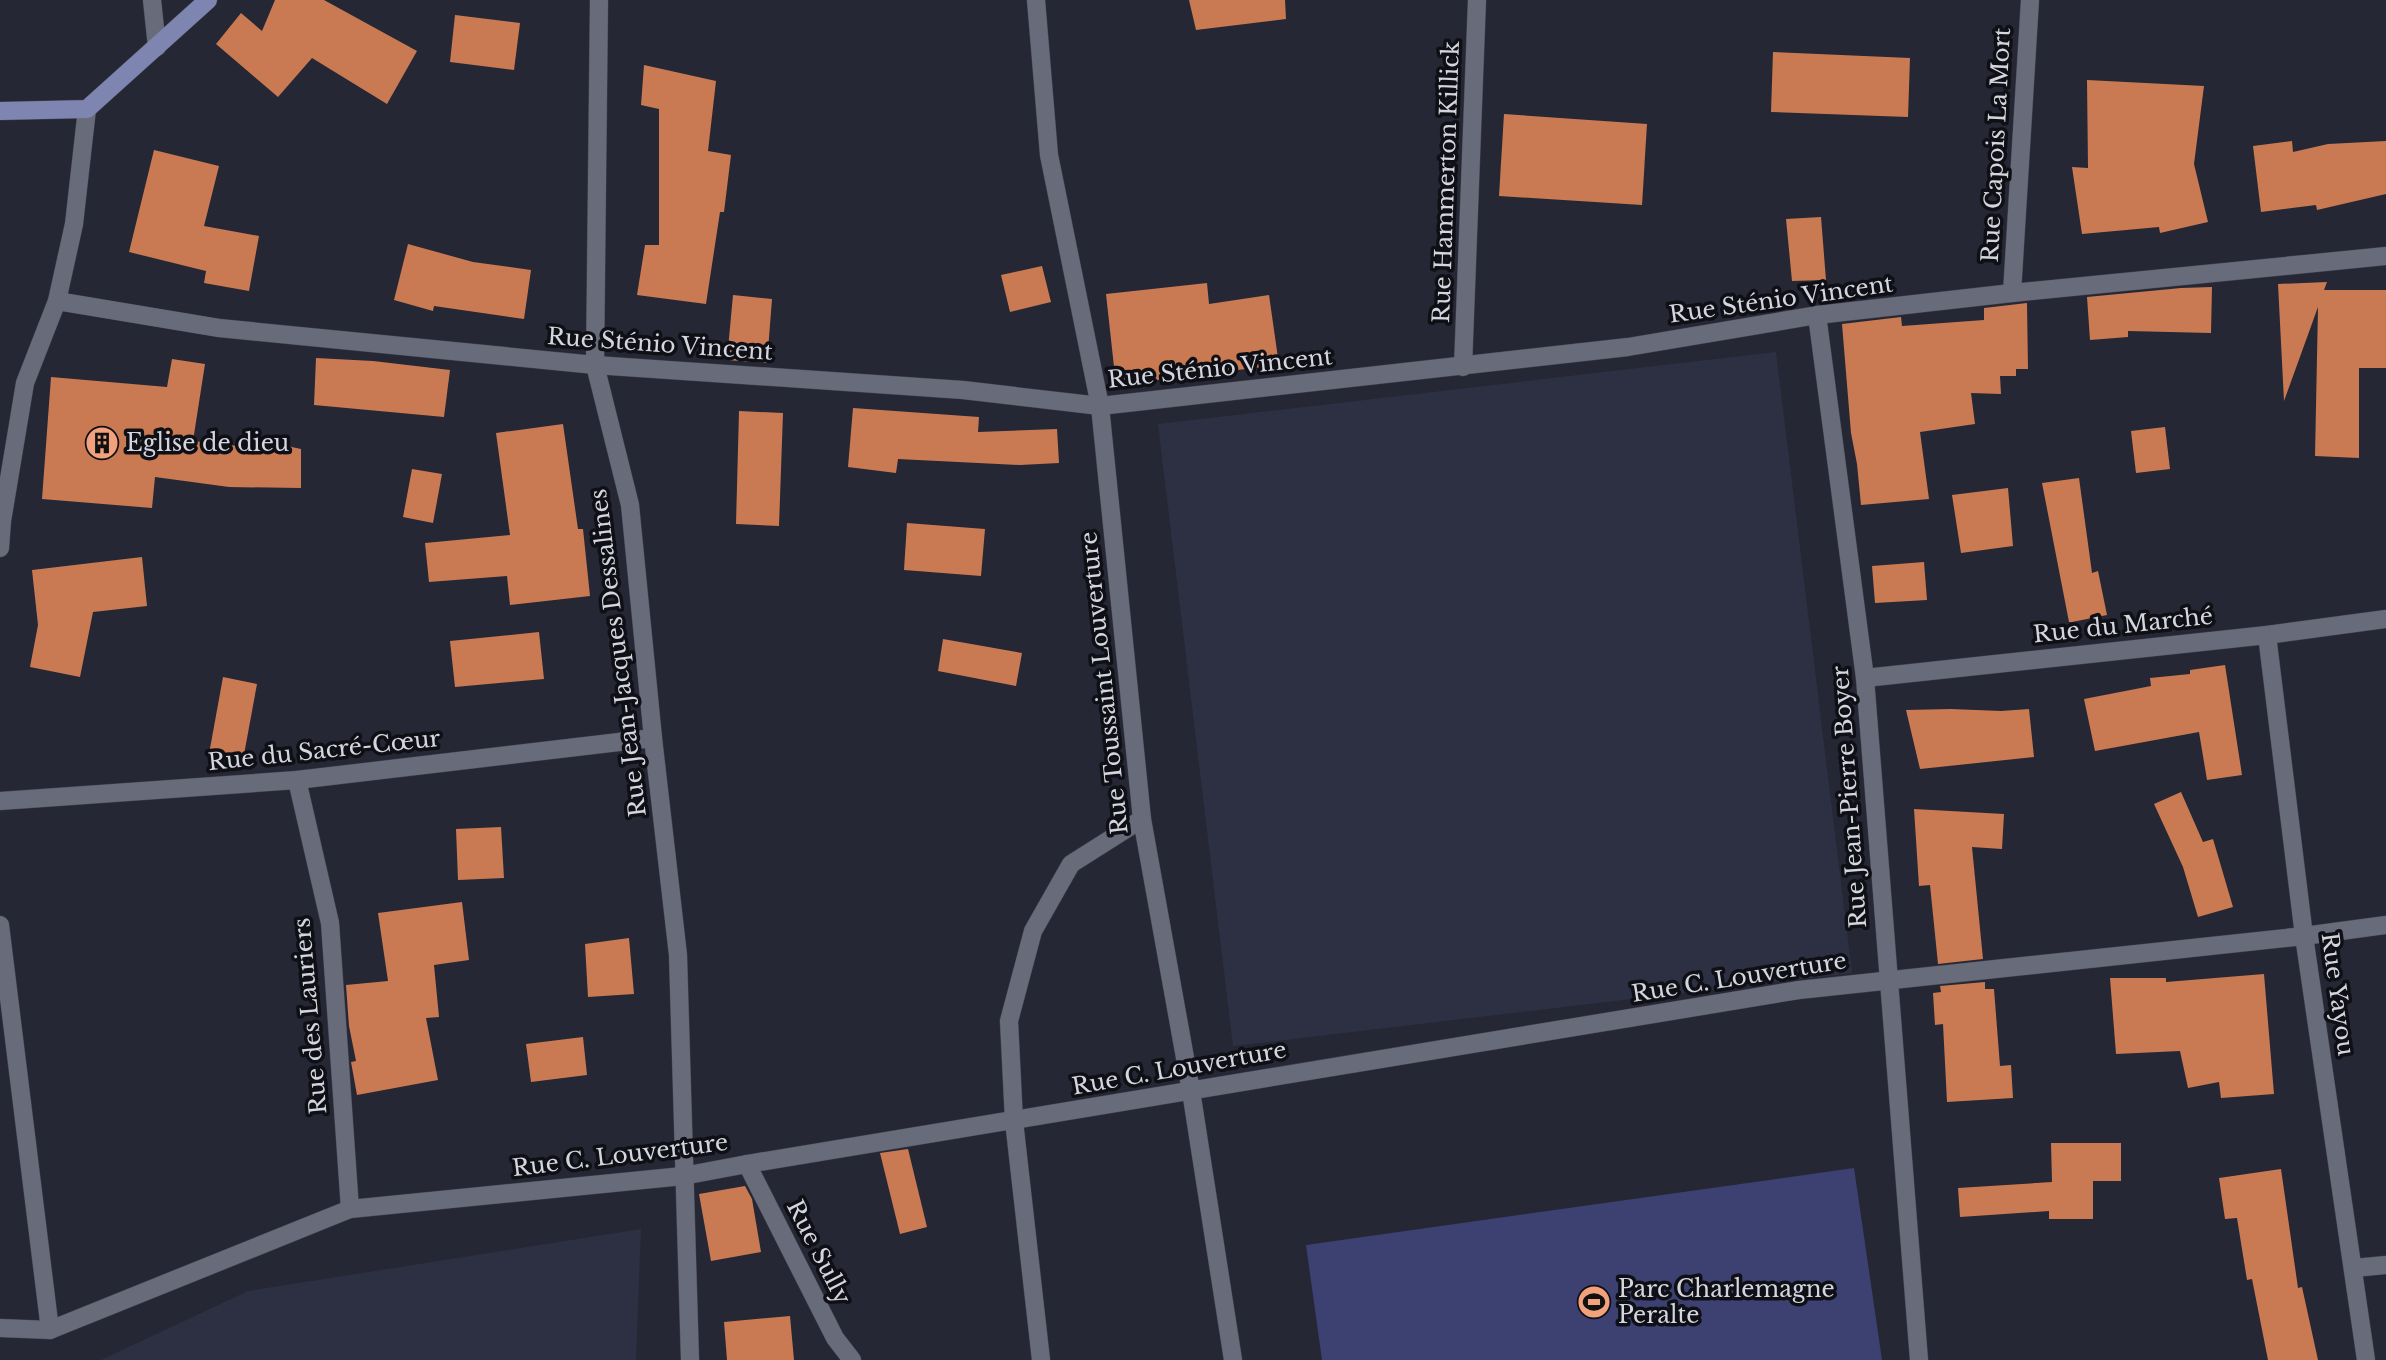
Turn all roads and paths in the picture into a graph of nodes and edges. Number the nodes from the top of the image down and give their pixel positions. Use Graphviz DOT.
graph roads {
  1 [pos="152,0"];
  2 [pos="208,0"];
  3 [pos="599,0"];
  4 [pos="1036,0"];
  5 [pos="1477,0"];
  6 [pos="2030,0"];
  7 [pos="157,47"];
  8 [pos="88,109"];
  9 [pos="0,111"];
  10 [pos="2386,256"];
  11 [pos="2012,293"];
  12 [pos="57,301"];
  13 [pos="1817,315"];
  14 [pos="595,365"];
  15 [pos="1463,367"];
  16 [pos="1100,406"];
  17 [pos="2,522"];
  18 [pos="0,548"];
  19 [pos="2386,619"];
  20 [pos="2267,635"];
  21 [pos="1866,678"];
  22 [pos="653,738"];
  23 [pos="298,780"];
  24 [pos="0,801"];
  25 [pos="1142,819"];
  26 [pos="0,925"];
  27 [pos="2386,925"];
  28 [pos="2304,936"];
  29 [pos="1888,979"];
  30 [pos="1191,1091"];
  31 [pos="1014,1121"];
  32 [pos="747,1164"];
  33 [pos="683,1176"];
  34 [pos="349,1209"];
  35 [pos="2386,1265"];
  36 [pos="2354,1268"];
  37 [pos="0,1328"];
  38 [pos="50,1330"];
  39 [pos="690,1360"];
  40 [pos="852,1360"];
  41 [pos="1041,1360"];
  42 [pos="1233,1360"];
  43 [pos="1919,1360"];
  44 [pos="2367,1360"];
  1 -- 7 [label="street"];
  2 -- 7 [label="main road"];
  3 -- 14 [label="street, Rue Jean-Jacques Dessalines"];
  4 -- 16 [label="street, Rue Toussaint Louverture"];
  5 -- 15 [label="street, Rue Hammerton Killick"];
  6 -- 11 [label="street, Rue Capois La Mort"];
  7 -- 8 [label="main road"];
  8 -- 9 [label="main road"];
  8 -- 12 [label="street"];
  10 -- 11 [label="street, Rue Sténio Vincent"];
  11 -- 13 [label="street, Rue Sténio Vincent"];
  12 -- 14 [label="street, Rue Sténio Vincent"];
  12 -- 17 [label="street"];
  13 -- 15 [label="street, Rue Sténio Vincent"];
  13 -- 21 [label="street, Rue Jean-Pierre Boyer"];
  14 -- 16 [label="street, Rue Sténio Vincent"];
  14 -- 22 [label="street, Rue Jean-Jacques Dessalines"];
  15 -- 16 [label="street, Rue Sténio Vincent"];
  16 -- 25 [label="street, Rue Toussaint Louverture"];
  17 -- 18 [label="street"];
  19 -- 20 [label="street, Rue du Marché"];
  20 -- 21 [label="street, Rue du Marché"];
  20 -- 28 [label="street, Rue Yayou"];
  21 -- 29 [label="street, Rue Jean-Pierre Boyer"];
  22 -- 23 [label="street, Rue du Sacré-Cœur"];
  22 -- 33 [label="street, Rue Jean-Jacques Dessalines"];
  23 -- 24 [label="street, Rue du Sacré-Cœur"];
  23 -- 34 [label="street, Rue des Lauriers"];
  25 -- 30 [label="street, Rue Toussaint Louverture"];
  25 -- 31 [label="street"];
  26 -- 38 [label="street"];
  27 -- 28 [label="street, Rue C. Louverture"];
  28 -- 29 [label="street, Rue C. Louverture"];
  28 -- 36 [label="street, Rue Yayou"];
  29 -- 30 [label="street, Rue C. Louverture"];
  29 -- 43 [label="street, Rue Jean-Pierre Boyer"];
  30 -- 31 [label="street, Rue C. Louverture"];
  30 -- 42 [label="street, Rue Toussaint Louverture"];
  31 -- 32 [label="street, Rue C. Louverture"];
  31 -- 41 [label="street"];
  32 -- 33 [label="street, Rue C. Louverture"];
  32 -- 40 [label="street, Rue Sully"];
  33 -- 34 [label="street, Rue C. Louverture"];
  33 -- 39 [label="street, Rue Jean-Jacques Dessalines"];
  34 -- 38 [label="street, Rue C. Louverture"];
  35 -- 36 [label="street"];
  36 -- 44 [label="street, Rue Yayou"];
  37 -- 38 [label="street, Rue C. Louverture"];
}
